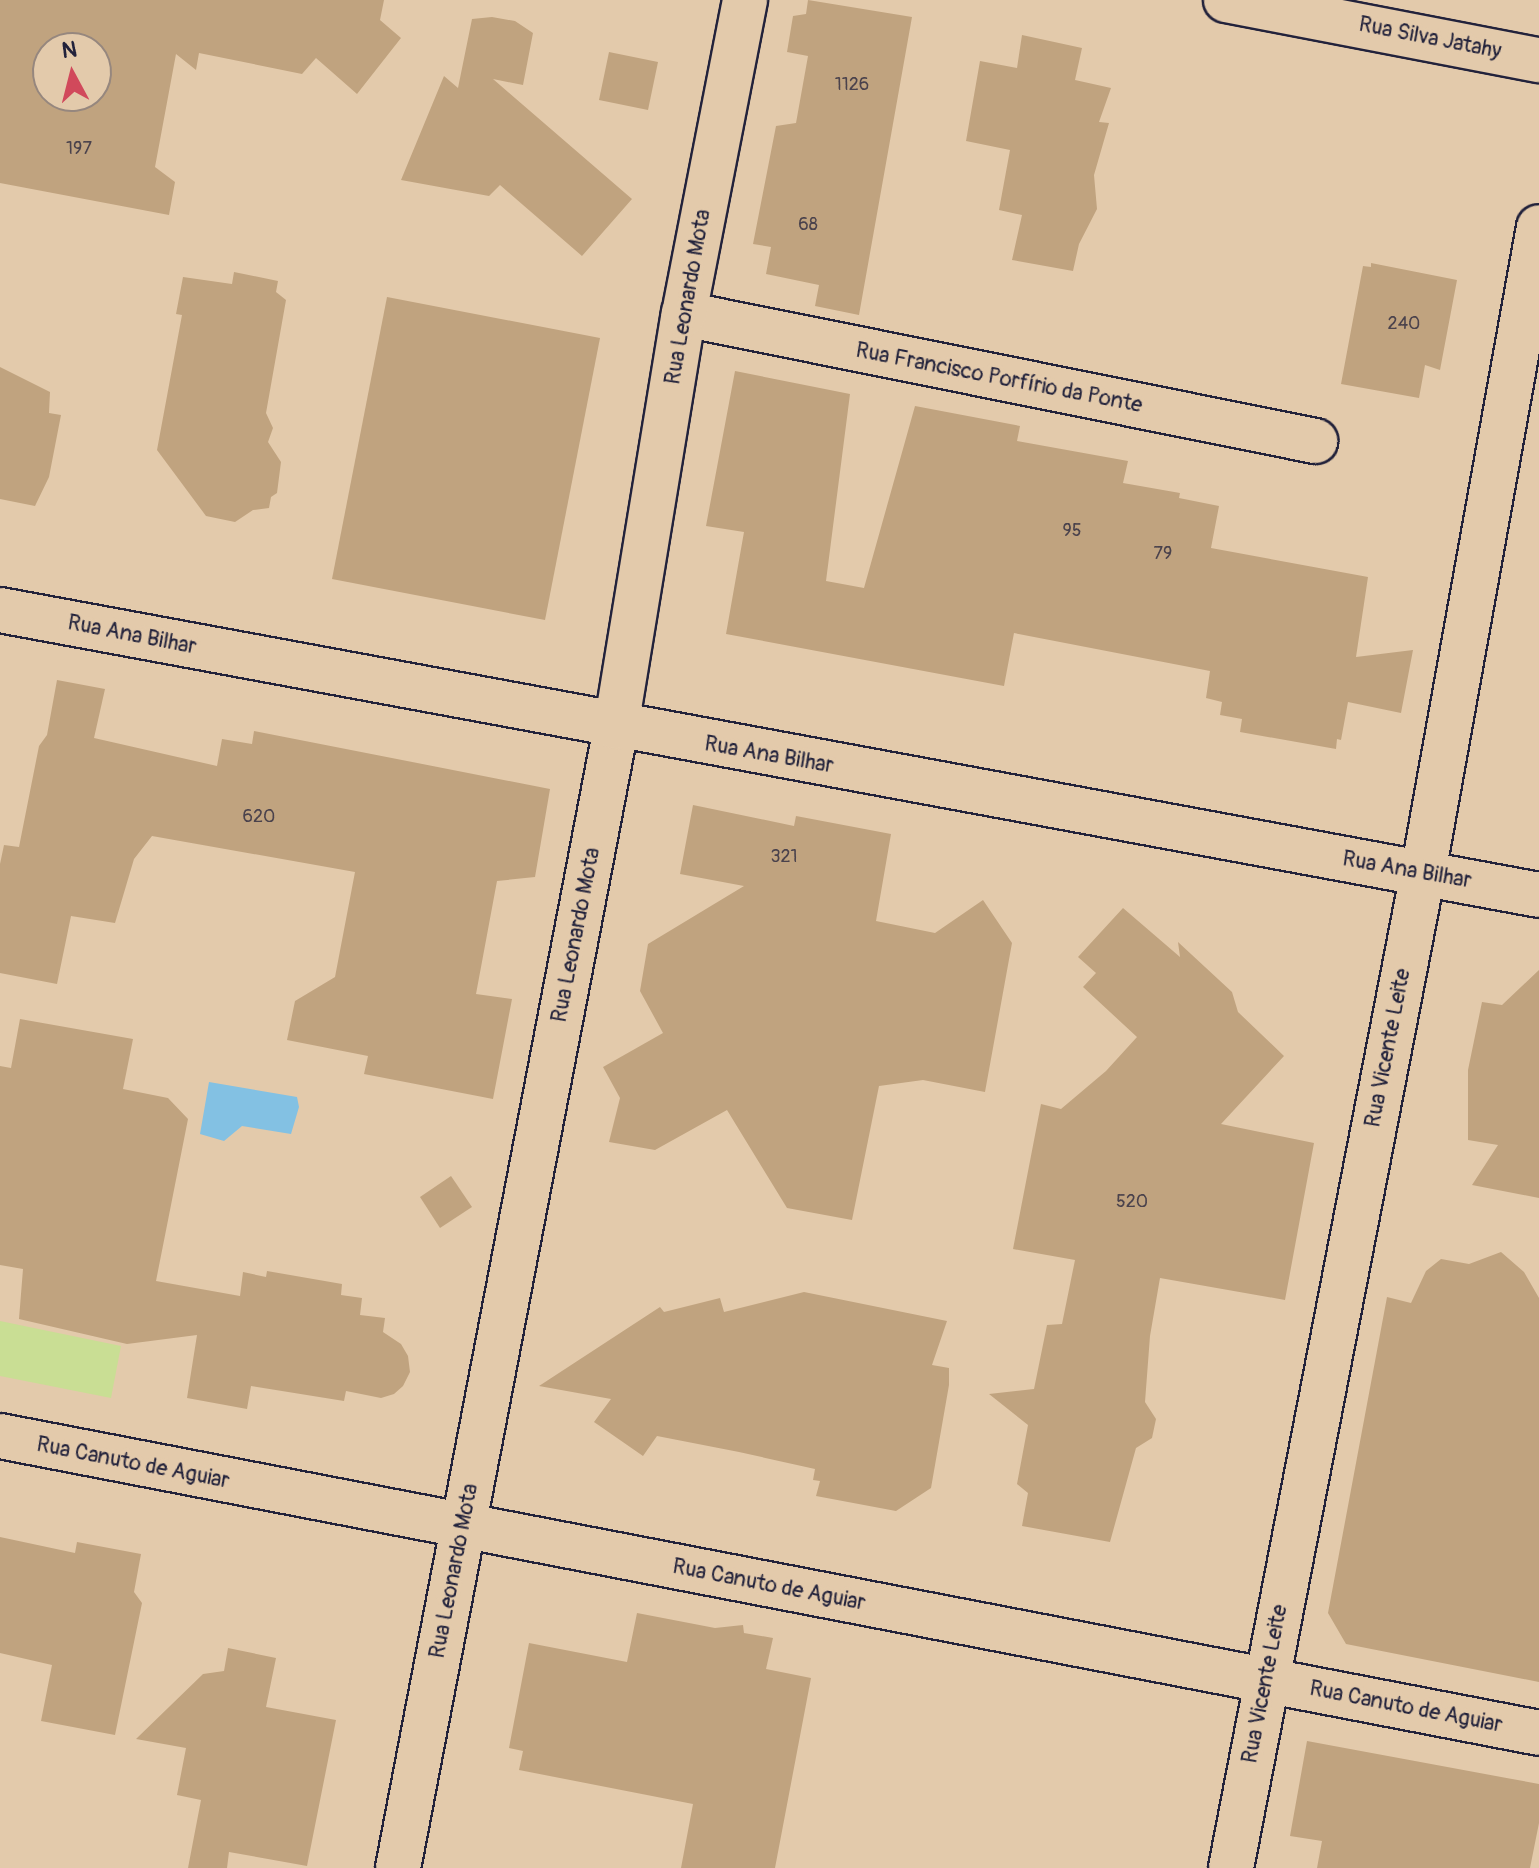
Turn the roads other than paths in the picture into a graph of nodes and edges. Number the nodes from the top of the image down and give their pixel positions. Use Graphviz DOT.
graph roads {
  1 [pos="745,0"];
  2 [pos="1226,0"];
  3 [pos="1539,60"];
  4 [pos="1539,227"];
  5 [pos="684,314"];
  6 [pos="1315,441"];
  7 [pos="0,610"];
  8 [pos="616,727"];
  9 [pos="1423,873"];
  10 [pos="1539,895"];
  11 [pos="0,1436"];
  12 [pos="462,1527"];
  13 [pos="1266,1680"];
  14 [pos="1539,1733"];
  15 [pos="398,1868"];
  16 [pos="1231,1868"];
  1 -- 5 [label="street, Rua Leonardo Mota"];
  2 -- 3 [label="street, Rua Silva Jatahy"];
  4 -- 9 [label="street, Rua Vicente Leite"];
  5 -- 6 [label="street, Rua Francisco Porfírio da Ponte"];
  5 -- 8 [label="street, Rua Leonardo Mota"];
  7 -- 8 [label="street, Rua Ana Bilhar"];
  8 -- 9 [label="street, Rua Ana Bilhar"];
  8 -- 12 [label="street, Rua Leonardo Mota"];
  9 -- 10 [label="street, Rua Ana Bilhar"];
  9 -- 13 [label="street, Rua Vicente Leite"];
  11 -- 12 [label="street, Rua Canuto de Aguiar"];
  12 -- 13 [label="street, Rua Canuto de Aguiar"];
  12 -- 15 [label="street, Rua Leonardo Mota"];
  13 -- 14 [label="street, Rua Canuto de Aguiar"];
  13 -- 16 [label="street, Rua Vicente Leite"];
}
